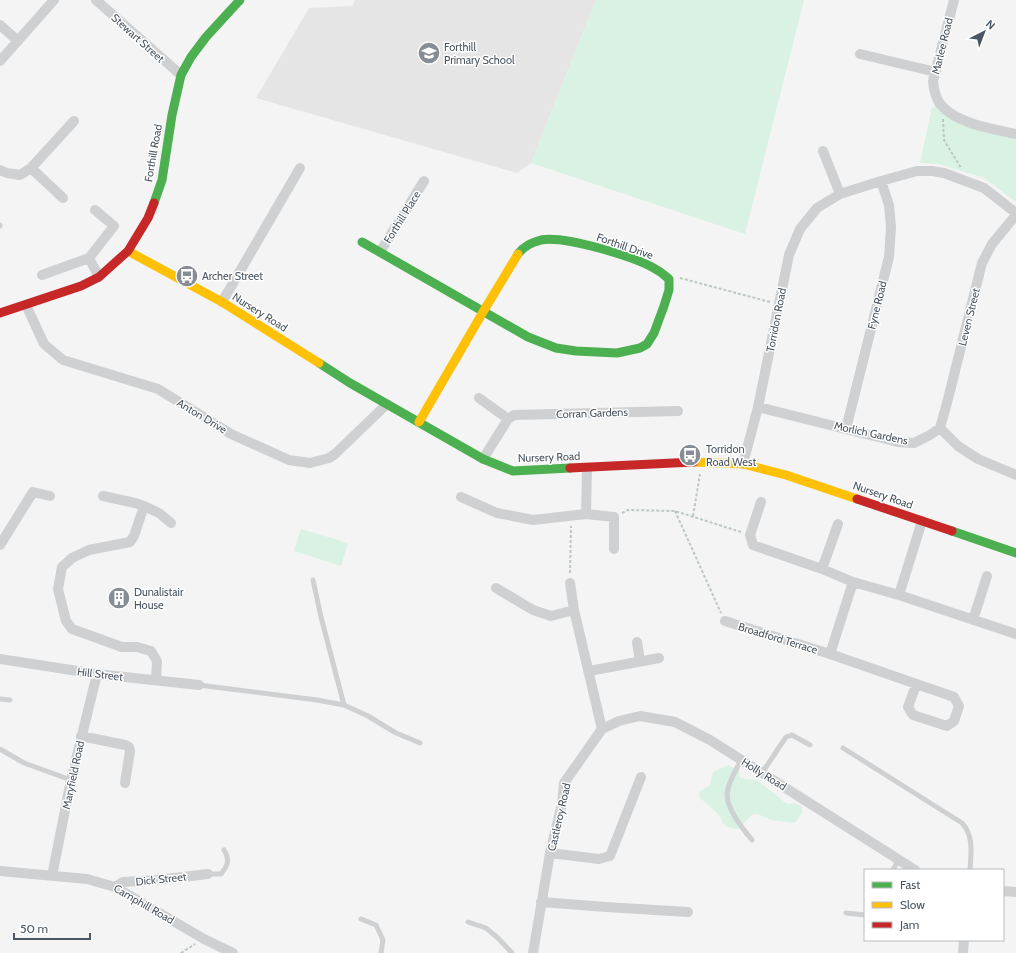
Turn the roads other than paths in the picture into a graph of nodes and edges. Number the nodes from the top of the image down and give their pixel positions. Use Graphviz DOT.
graph roads {
  1 [pos="54,0"];
  2 [pos="96,0"];
  3 [pos="240,0"];
  4 [pos="954,0"];
  5 [pos="0,25"];
  6 [pos="18,41"];
  7 [pos="860,54"];
  8 [pos="0,61"];
  9 [pos="936,72"];
  10 [pos="181,75"];
  11 [pos="74,121"];
  12 [pos="1016,134"];
  13 [pos="823,151"];
  14 [pos="31,168"];
  15 [pos="300,168"];
  16 [pos="0,170"];
  17 [pos="424,181"];
  18 [pos="881,181"];
  19 [pos="840,194"];
  20 [pos="63,198"];
  21 [pos="95,210"];
  22 [pos="1016,214"];
  23 [pos="362,242"];
  24 [pos="128,251"];
  25 [pos="380,252"];
  26 [pos="89,258"];
  27 [pos="42,275"];
  28 [pos="99,278"];
  29 [pos="222,302"];
  30 [pos="26,305"];
  31 [pos="484,312"];
  32 [pos="0,313"];
  33 [pos="479,398"];
  34 [pos="387,404"];
  35 [pos="758,407"];
  36 [pos="678,411"];
  37 [pos="508,419"];
  38 [pos="419,422"];
  39 [pos="940,428"];
  40 [pos="846,429"];
  41 [pos="483,460"];
  42 [pos="743,464"];
  43 [pos="587,468"];
  44 [pos="1016,475"];
  45 [pos="50,496"];
  46 [pos="103,496"];
  47 [pos="461,497"];
  48 [pos="761,502"];
  49 [pos="144,506"];
  50 [pos="586,514"];
  51 [pos="922,521"];
  52 [pos="170,523"];
  53 [pos="838,524"];
  54 [pos="0,545"];
  55 [pos="614,549"];
  56 [pos="1016,553"];
  57 [pos="822,569"];
  58 [pos="987,576"];
  59 [pos="313,580"];
  60 [pos="852,582"];
  61 [pos="570,583"];
  62 [pos="496,588"];
  63 [pos="899,595"];
  64 [pos="574,610"];
  65 [pos="973,620"];
  66 [pos="725,621"];
  67 [pos="1016,634"];
  68 [pos="637,642"];
  69 [pos="830,654"];
  70 [pos="659,658"];
  71 [pos="0,659"];
  72 [pos="640,661"];
  73 [pos="589,671"];
  74 [pos="97,674"];
  75 [pos="156,680"];
  76 [pos="200,685"];
  77 [pos="916,685"];
  78 [pos="0,698"];
  79 [pos="10,700"];
  80 [pos="344,705"];
  81 [pos="602,729"];
  82 [pos="81,736"];
  83 [pos="420,743"];
  84 [pos="810,745"];
  85 [pos="842,748"];
  86 [pos="0,749"];
  87 [pos="741,760"];
  88 [pos="762,773"];
  89 [pos="641,777"];
  90 [pos="71,780"];
  91 [pos="125,783"];
  92 [pos="752,840"];
  93 [pos="224,850"];
  94 [pos="550,853"];
  95 [pos="898,860"];
  96 [pos="894,869"];
  97 [pos="913,869"];
  98 [pos="970,869"];
  99 [pos="0,872"];
  100 [pos="208,874"];
  101 [pos="52,876"];
  102 [pos="116,887"];
  103 [pos="1004,890"];
  104 [pos="1016,892"];
  105 [pos="541,902"];
  106 [pos="688,912"];
  107 [pos="846,913"];
  108 [pos="864,915"];
  109 [pos="361,919"];
  110 [pos="468,922"];
  111 [pos="964,941"];
  112 [pos="233,953"];
  113 [pos="381,953"];
  114 [pos="512,953"];
  115 [pos="533,953"];
  116 [pos="963,953"];
  1 -- 6 [label="street"];
  2 -- 10 [label="street, Stewart Street"];
  3 -- 10 [label="street, Forthill Road"];
  4 -- 9 [label="street, Marlee Road"];
  5 -- 6 [label="street"];
  6 -- 8 [label="street"];
  7 -- 9 [label="street"];
  9 -- 12 [label="street, Marlee Road"];
  10 -- 24 [label="street, Forthill Road"];
  11 -- 14 [label="street"];
  13 -- 19 [label="street"];
  14 -- 16 [label="street"];
  14 -- 20 [label="street"];
  15 -- 29 [label="street"];
  17 -- 25 [label="street, Forthill Place"];
  18 -- 19 [label="street, Torridon Road"];
  18 -- 22 [label="street, Torridon Road"];
  18 -- 40 [label="street, Fyne Road"];
  19 -- 35 [label="street, Torridon Road"];
  21 -- 26 [label="street"];
  22 -- 39 [label="street, Leven Street"];
  23 -- 25 [label="street"];
  24 -- 28 [label="street, Forthill Road"];
  24 -- 29 [label="street, Nursery Road"];
  25 -- 31 [label="street"];
  26 -- 27 [label="street"];
  26 -- 28 [label="street"];
  28 -- 30 [label="street, Forthill Road"];
  29 -- 34 [label="street, Nursery Road"];
  30 -- 32 [label="street, Forthill Road"];
  30 -- 34 [label="street, Anton Drive"];
  31 -- 31 [label="street, Forthill Drive"];
  31 -- 38 [label="street, Forthill Drive"];
  33 -- 37 [label="street"];
  34 -- 38 [label="street, Nursery Road"];
  35 -- 40 [label="street, Morlich Gardens"];
  35 -- 42 [label="street, Torridon Road"];
  36 -- 37 [label="street, Corran Gardens"];
  37 -- 41 [label="street"];
  38 -- 41 [label="street, Nursery Road"];
  39 -- 40 [label="street, Morlich Gardens"];
  39 -- 44 [label="street"];
  41 -- 43 [label="street, Nursery Road"];
  42 -- 43 [label="street, Nursery Road"];
  42 -- 51 [label="street, Nursery Road"];
  43 -- 50 [label="street"];
  45 -- 54 [label="street"];
  46 -- 49 [label="street"];
  47 -- 50 [label="street"];
  48 -- 57 [label="street"];
  49 -- 52 [label="street"];
  49 -- 75 [label="street"];
  50 -- 55 [label="street"];
  51 -- 56 [label="street, Nursery Road"];
  51 -- 63 [label="street"];
  53 -- 57 [label="street"];
  57 -- 60 [label="street"];
  58 -- 65 [label="street"];
  59 -- 80 [label="lane"];
  60 -- 63 [label="street"];
  60 -- 69 [label="street, Broadford Terrace"];
  61 -- 64 [label="street"];
  62 -- 64 [label="street"];
  63 -- 65 [label="street"];
  64 -- 73 [label="street"];
  65 -- 67 [label="street"];
  66 -- 69 [label="street, Broadford Terrace"];
  68 -- 72 [label="street"];
  69 -- 77 [label="street, Broadford Terrace"];
  70 -- 72 [label="street"];
  71 -- 74 [label="street, Hill Street"];
  72 -- 73 [label="street"];
  73 -- 81 [label="street"];
  74 -- 75 [label="street, Hill Street"];
  74 -- 82 [label="street, Maryfield Road"];
  75 -- 76 [label="street, Hill Street"];
  76 -- 80 [label="lane"];
  77 -- 77 [label="street, Broadford Terrace"];
  78 -- 79 [label="lane"];
  80 -- 83 [label="lane"];
  81 -- 87 [label="street, Holly Road"];
  81 -- 94 [label="street, Castleroy Road"];
  82 -- 90 [label="street, Maryfield Road"];
  82 -- 91 [label="street"];
  84 -- 88 [label="lane"];
  85 -- 98 [label="lane"];
  86 -- 90 [label="lane"];
  87 -- 88 [label="street, Holly Road"];
  87 -- 92 [label="lane"];
  88 -- 95 [label="street, Holly Road"];
  89 -- 94 [label="street"];
  90 -- 101 [label="street, Maryfield Road"];
  93 -- 100 [label="lane"];
  94 -- 105 [label="street, Castleroy Road"];
  95 -- 96 [label="lane"];
  95 -- 97 [label="street, Holly Road"];
  99 -- 101 [label="street, Camphill Road"];
  100 -- 102 [label="street, Dick Street"];
  101 -- 102 [label="street, Camphill Road"];
  102 -- 112 [label="street, Camphill Road"];
  103 -- 104 [label="street"];
  105 -- 106 [label="street"];
  105 -- 115 [label="street, Castleroy Road"];
  107 -- 108 [label="lane"];
  109 -- 113 [label="lane"];
  110 -- 114 [label="lane"];
  111 -- 116 [label="street"];
}
